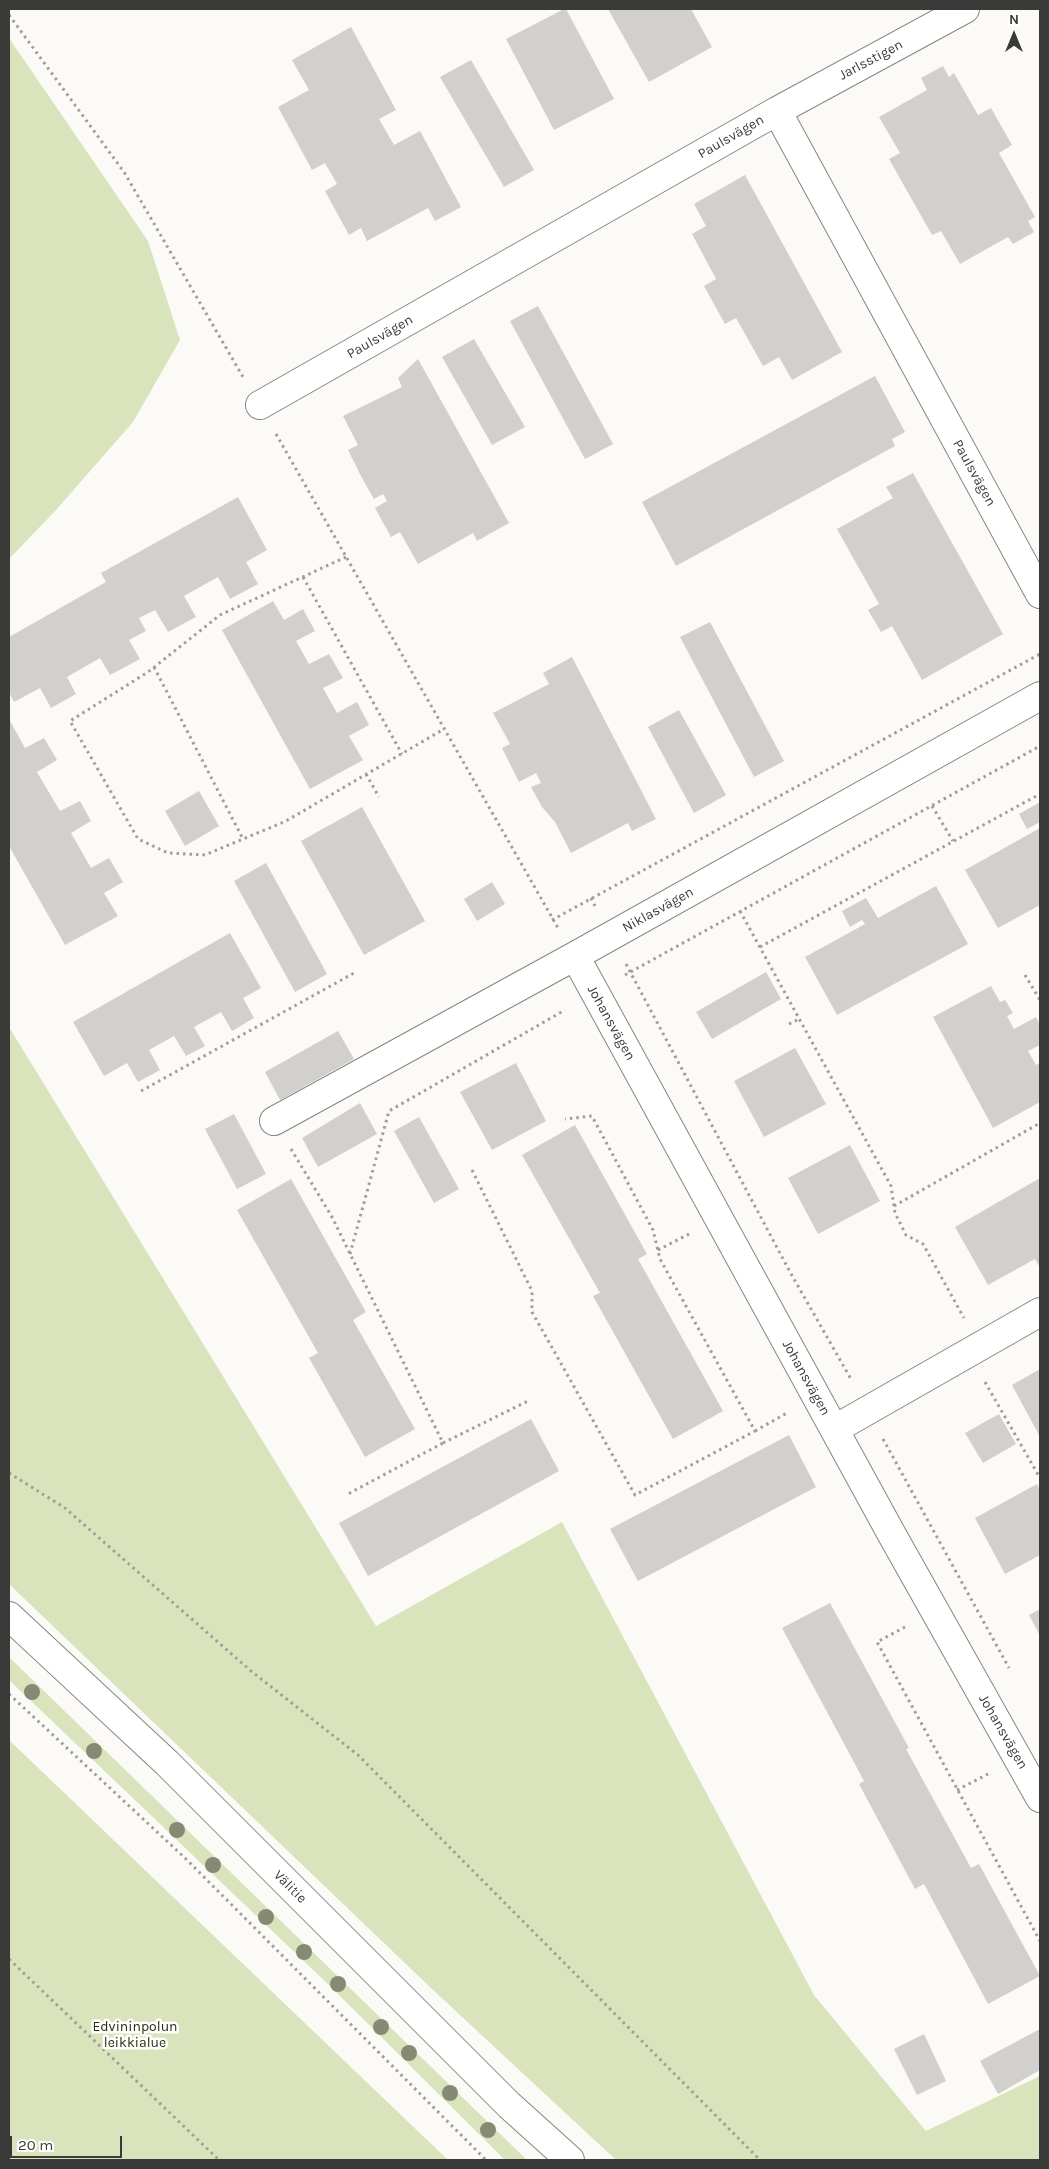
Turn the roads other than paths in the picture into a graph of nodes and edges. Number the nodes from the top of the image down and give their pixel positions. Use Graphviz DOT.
graph roads {
  1 [pos="965,9"];
  2 [pos="777,111"];
  3 [pos="260,406"];
  4 [pos="1040,594"];
  5 [pos="1040,696"];
  6 [pos="575,956"];
  7 [pos="274,1121"];
  8 [pos="1040,1312"];
  9 [pos="835,1429"];
  10 [pos="9,1616"];
  11 [pos="1040,1798"];
  12 [pos="570,2160"];
  1 -- 2 [label="street, Jarlsstigen"];
  2 -- 3 [label="street, Paulsvägen"];
  2 -- 4 [label="street, Paulsvägen"];
  5 -- 6 [label="street, Niklasvägen"];
  6 -- 7 [label="street, Niklasvägen"];
  6 -- 9 [label="street, Johansvägen"];
  8 -- 9 [label="street"];
  9 -- 11 [label="street, Johansvägen"];
  10 -- 12 [label="street, Välitie"];
}
